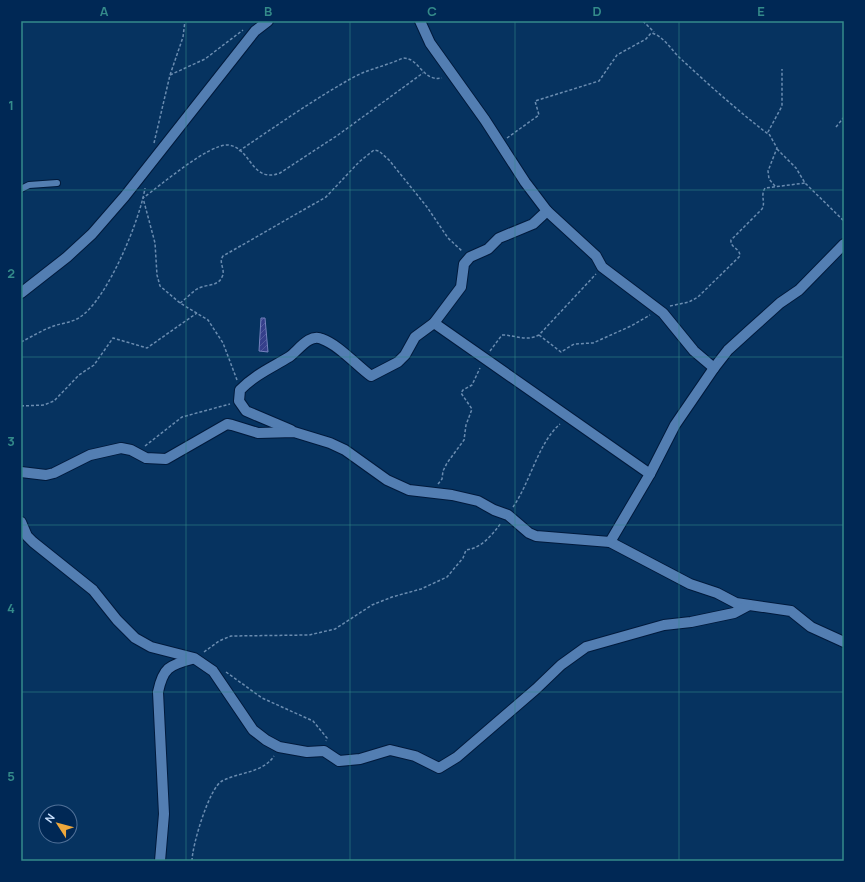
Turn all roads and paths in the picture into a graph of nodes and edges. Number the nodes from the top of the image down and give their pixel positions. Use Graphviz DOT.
graph roads {
  1 [pos="185,21"];
  2 [pos="268,21"];
  3 [pos="420,21"];
  4 [pos="643,21"];
  5 [pos="247,28"];
  6 [pos="655,34"];
  7 [pos="782,69"];
  8 [pos="423,73"];
  9 [pos="170,75"];
  10 [pos="453,75"];
  11 [pos="844,117"];
  12 [pos="836,127"];
  13 [pos="768,134"];
  14 [pos="154,143"];
  15 [pos="499,143"];
  16 [pos="777,149"];
  17 [pos="239,151"];
  18 [pos="57,183"];
  19 [pos="805,183"];
  20 [pos="145,185"];
  21 [pos="775,186"];
  22 [pos="21,188"];
  23 [pos="143,198"];
  24 [pos="547,211"];
  25 [pos="844,221"];
  26 [pos="844,244"];
  27 [pos="470,257"];
  28 [pos="602,267"];
  29 [pos="21,293"];
  30 [pos="180,303"];
  31 [pos="658,309"];
  32 [pos="197,313"];
  33 [pos="434,323"];
  34 [pos="539,335"];
  35 [pos="21,342"];
  36 [pos="484,358"];
  37 [pos="714,368"];
  38 [pos="240,390"];
  39 [pos="239,401"];
  40 [pos="21,406"];
  41 [pos="569,417"];
  42 [pos="294,432"];
  43 [pos="136,454"];
  44 [pos="21,472"];
  45 [pos="650,474"];
  46 [pos="432,492"];
  47 [pos="508,515"];
  48 [pos="21,522"];
  49 [pos="610,542"];
  50 [pos="749,605"];
  51 [pos="844,642"];
  52 [pos="194,658"];
  53 [pos="225,671"];
  54 [pos="279,747"];
  55 [pos="324,751"];
  56 [pos="160,861"];
  57 [pos="192,861"];
  1 -- 9 [label="path"];
  2 -- 29 [label="street"];
  3 -- 10 [label="street"];
  4 -- 6 [label="path"];
  5 -- 9 [label="path"];
  6 -- 13 [label="path"];
  6 -- 15 [label="path"];
  7 -- 13 [label="path"];
  8 -- 10 [label="path"];
  8 -- 17 [label="path"];
  8 -- 17 [label="path"];
  9 -- 14 [label="path"];
  10 -- 15 [label="street"];
  11 -- 12 [label="path"];
  13 -- 16 [label="path"];
  15 -- 24 [label="street"];
  16 -- 19 [label="path"];
  16 -- 21 [label="path"];
  17 -- 23 [label="path"];
  18 -- 22 [label="lane"];
  19 -- 21 [label="path"];
  19 -- 25 [label="path"];
  20 -- 23 [label="path"];
  21 -- 31 [label="path"];
  23 -- 30 [label="path"];
  23 -- 35 [label="path"];
  24 -- 27 [label="street"];
  24 -- 28 [label="street"];
  26 -- 37 [label="street"];
  27 -- 30 [label="path"];
  27 -- 33 [label="street"];
  28 -- 31 [label="street"];
  28 -- 34 [label="path"];
  30 -- 32 [label="path"];
  31 -- 34 [label="path"];
  31 -- 37 [label="street"];
  32 -- 38 [label="path"];
  32 -- 40 [label="path"];
  33 -- 36 [label="street"];
  33 -- 38 [label="street"];
  34 -- 36 [label="path"];
  36 -- 41 [label="street"];
  36 -- 46 [label="path"];
  37 -- 45 [label="street"];
  38 -- 39 [label="street"];
  39 -- 42 [label="street"];
  39 -- 43 [label="path"];
  41 -- 45 [label="street"];
  41 -- 47 [label="path"];
  42 -- 43 [label="street"];
  42 -- 46 [label="street"];
  43 -- 44 [label="street"];
  45 -- 49 [label="street"];
  46 -- 47 [label="street"];
  47 -- 49 [label="street"];
  47 -- 52 [label="path"];
  48 -- 52 [label="street"];
  49 -- 50 [label="street"];
  50 -- 51 [label="street"];
  50 -- 55 [label="street"];
  52 -- 54 [label="street"];
  52 -- 56 [label="street"];
  53 -- 55 [label="path"];
  54 -- 55 [label="street"];
  54 -- 57 [label="path"];
}
